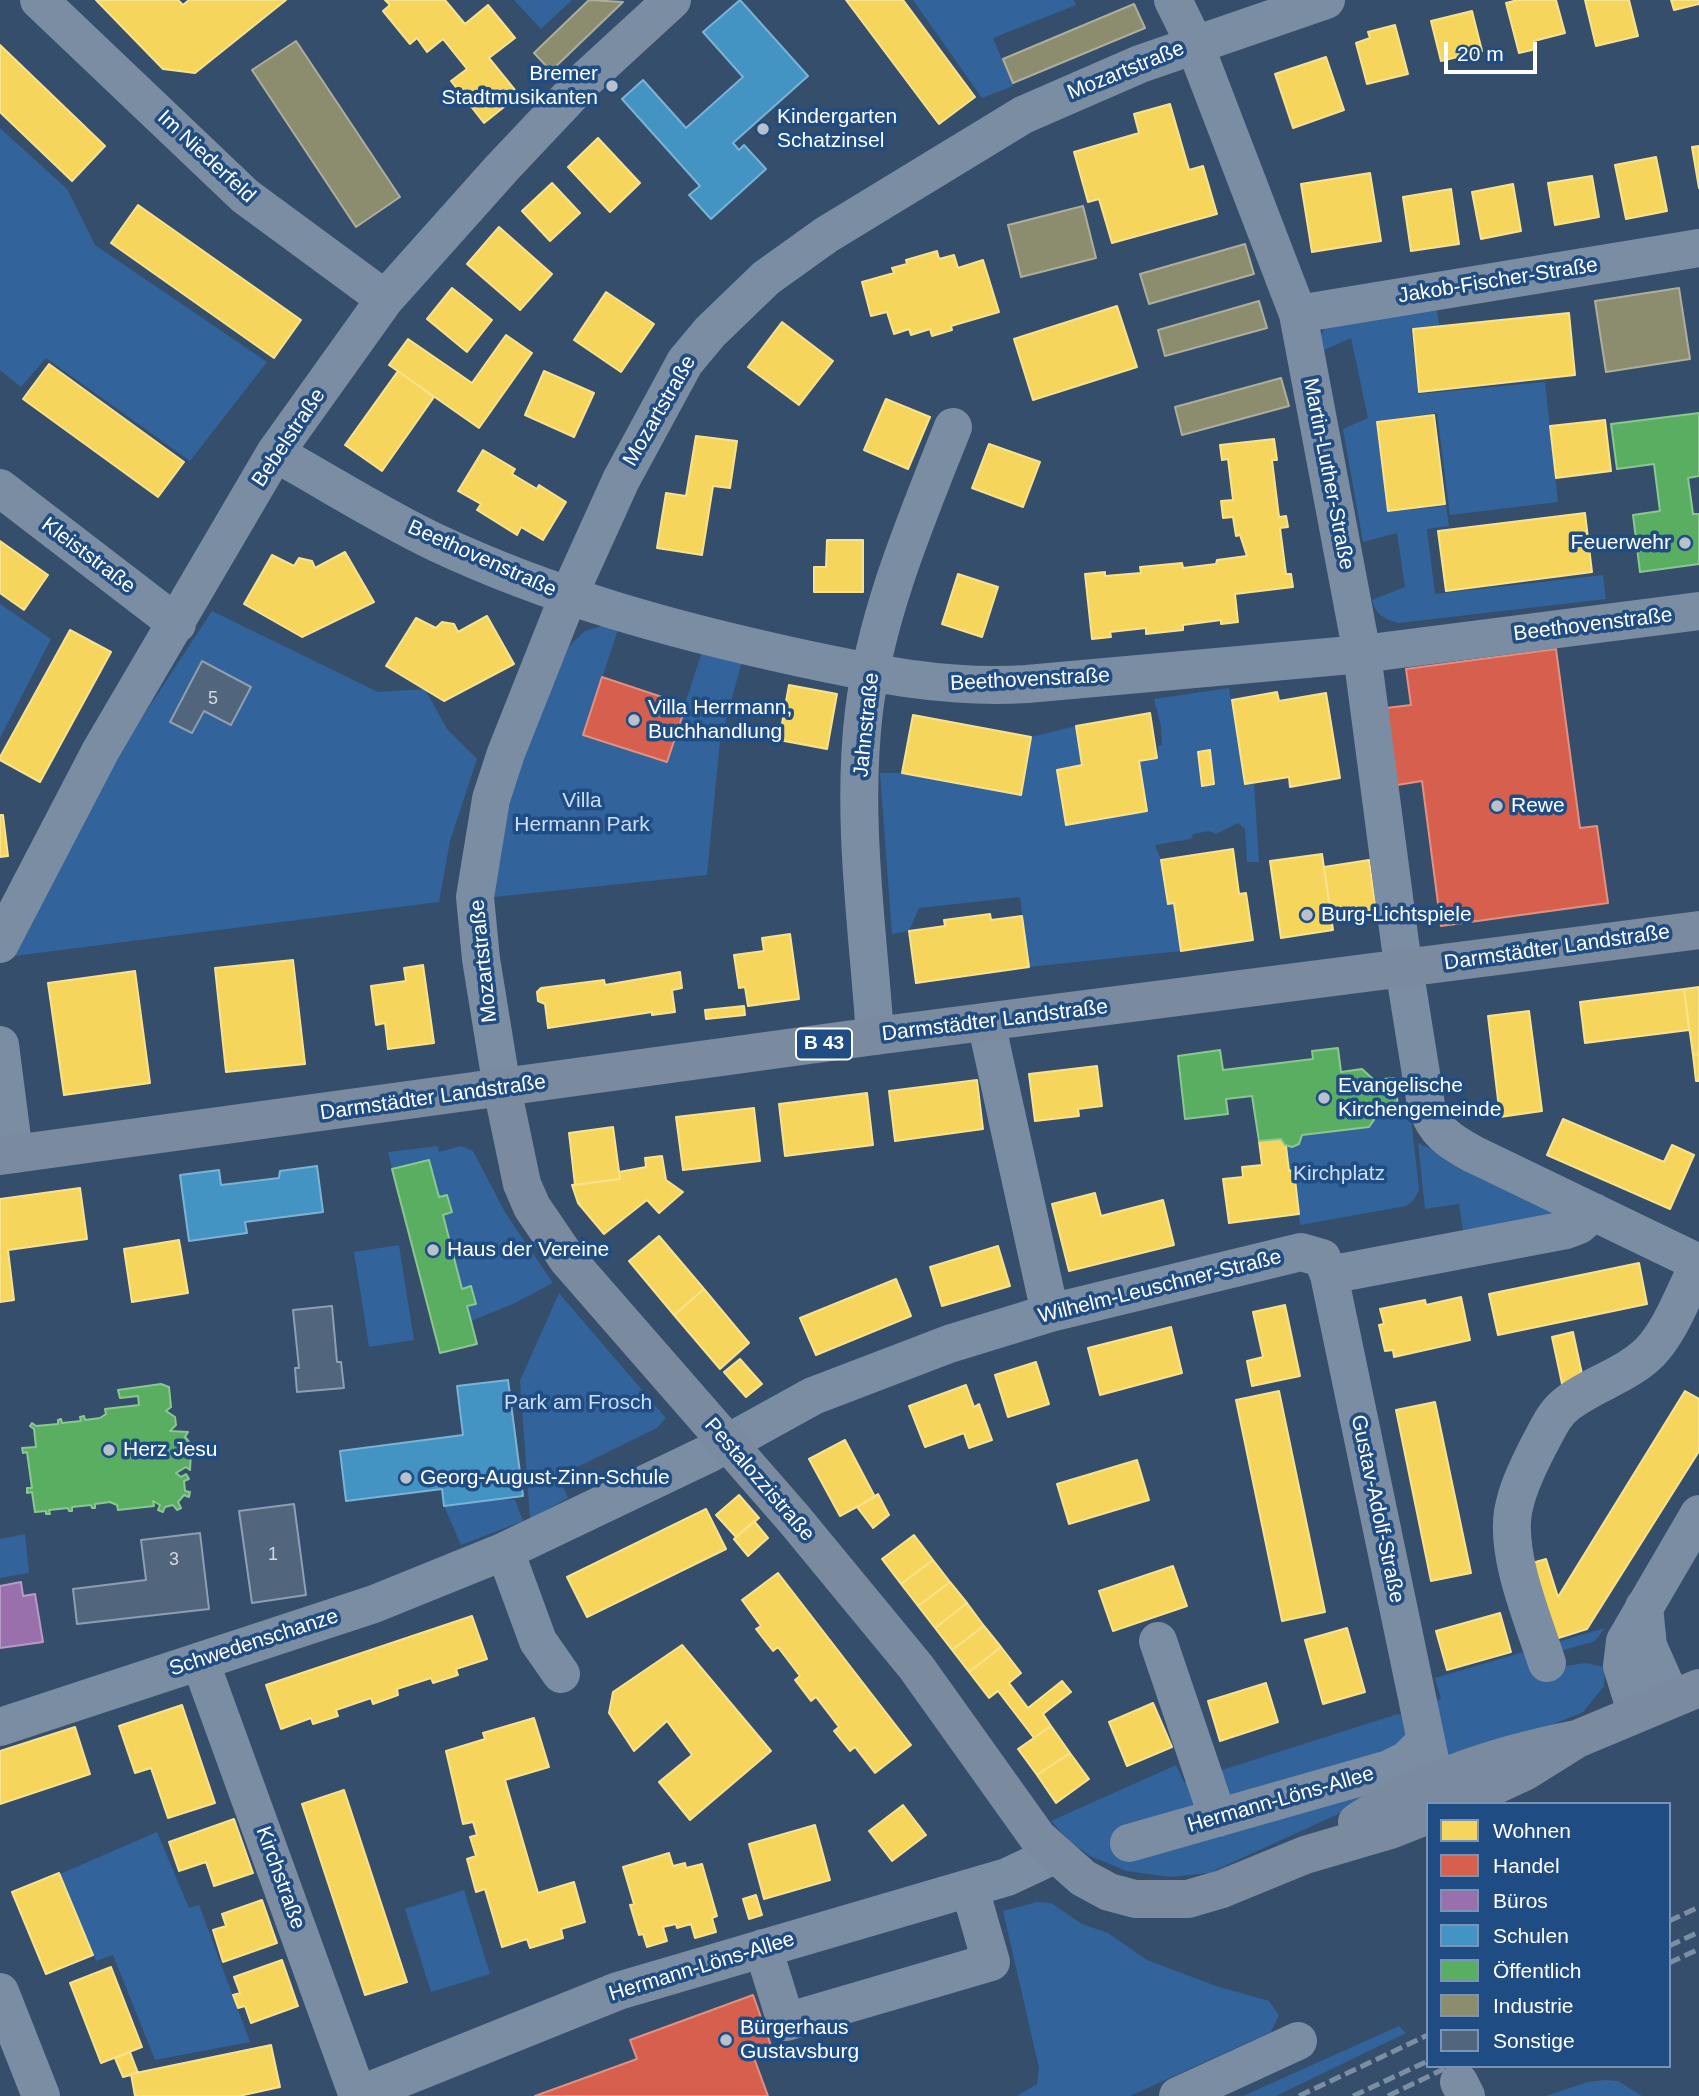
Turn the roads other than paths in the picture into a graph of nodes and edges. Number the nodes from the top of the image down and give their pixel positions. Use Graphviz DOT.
graph roads {
  1 [pos="39,0"];
  2 [pos="672,0"];
  3 [pos="1173,0"];
  4 [pos="1326,0"];
  5 [pos="1194,43"];
  6 [pos="1699,248"];
  7 [pos="385,299"];
  8 [pos="1298,314"];
  9 [pos="953,427"];
  10 [pos="275,453"];
  11 [pos="0,488"];
  12 [pos="568,597"];
  13 [pos="1699,611"];
  14 [pos="177,624"];
  15 [pos="1362,654"];
  16 [pos="870,673"];
  17 [pos="1699,930"];
  18 [pos="0,944"];
  19 [pos="1404,969"];
  20 [pos="986,1022"];
  21 [pos="875,1036"];
  22 [pos="0,1045"];
  23 [pos="502,1088"];
  24 [pos="7,1155"];
  25 [pos="1594,1212"];
  26 [pos="1699,1263"];
  27 [pos="1329,1275"];
  28 [pos="1050,1313"];
  29 [pos="727,1443"];
  30 [pos="1699,1514"];
  31 [pos="505,1551"];
  32 [pos="1158,1641"];
  33 [pos="201,1661"];
  34 [pos="1546,1663"];
  35 [pos="561,1674"];
  36 [pos="1669,1699"];
  37 [pos="0,1727"];
  38 [pos="1577,1740"];
  39 [pos="1438,1774"];
  40 [pos="1426,1816"];
  41 [pos="1218,1818"];
  42 [pos="1129,1843"];
  43 [pos="1305,1855"];
  44 [pos="1054,1856"];
  45 [pos="970,1889"];
  46 [pos="763,1948"];
  47 [pos="0,1992"];
  48 [pos="1298,2041"];
  49 [pos="41,2096"];
  50 [pos="357,2096"];
  51 [pos="1178,2096"];
  1 -- 7 [label="street, Im Niederfeld"];
  2 -- 7 [label="street, Bebelstraße"];
  3 -- 5 [label="street, Martin-Luther-Straße"];
  4 -- 5 [label="street, Mozartstraße"];
  5 -- 8 [label="street, Martin-Luther-Straße"];
  5 -- 12 [label="street, Mozartstraße"];
  6 -- 8 [label="street, Jakob-Fischer-Straße"];
  7 -- 10 [label="street, Bebelstraße"];
  8 -- 15 [label="street, Martin-Luther-Straße"];
  9 -- 16 [label="street, Jahnstraße"];
  10 -- 12 [label="street, Beethovenstraße"];
  10 -- 14 [label="street, Bebelstraße"];
  11 -- 14 [label="street, Kleiststraße"];
  12 -- 16 [label="street, Beethovenstraße"];
  12 -- 23 [label="street, Mozartstraße"];
  13 -- 15 [label="street, Beethovenstraße"];
  14 -- 18 [label="street, Bebelstraße"];
  15 -- 16 [label="street, Beethovenstraße"];
  15 -- 19 [label="street, Martin-Luther-Straße"];
  16 -- 21 [label="street, Jahnstraße"];
  17 -- 19 [label="main road, Darmstädter Landstraße / B 43"];
  19 -- 20 [label="main road, Darmstädter Landstraße / B 43"];
  19 -- 25 [label="street"];
  20 -- 21 [label="main road, Darmstädter Landstraße / B 43"];
  20 -- 28 [label="street"];
  21 -- 23 [label="main road, Darmstädter Landstraße / B 43"];
  22 -- 24 [label="street"];
  23 -- 24 [label="main road, Darmstädter Landstraße / B 43"];
  23 -- 29 [label="main road, Pestalozzistraße"];
  25 -- 26 [label="street"];
  25 -- 27 [label="street"];
  26 -- 34 [label="street"];
  27 -- 28 [label="street, Wilhelm-Leuschner-Straße"];
  27 -- 39 [label="street, Gustav-Adolf-Straße"];
  28 -- 29 [label="street, Wilhelm-Leuschner-Straße"];
  29 -- 31 [label="street, Schwedenschanze"];
  29 -- 44 [label="main road, Pestalozzistraße"];
  30 -- 36 [label="street"];
  31 -- 33 [label="street, Schwedenschanze"];
  31 -- 35 [label="street"];
  32 -- 41 [label="street"];
  33 -- 37 [label="street, Schwedenschanze"];
  33 -- 50 [label="street, Kirchstraße"];
  36 -- 38 [label="main road"];
  38 -- 39 [label="main road"];
  38 -- 43 [label="main road"];
  39 -- 41 [label="street, Hermann-Löns-Allee"];
  40 -- 43 [label="main road"];
  41 -- 42 [label="street, Hermann-Löns-Allee"];
  43 -- 44 [label="main road, Pestalozzistraße"];
  44 -- 45 [label="street, Hermann-Löns-Allee"];
  45 -- 46 [label="street, Hermann-Löns-Allee"];
  45 -- 46 [label="street"];
  46 -- 50 [label="street, Hermann-Löns-Allee"];
  47 -- 49 [label="street"];
  48 -- 51 [label="street"];
}
